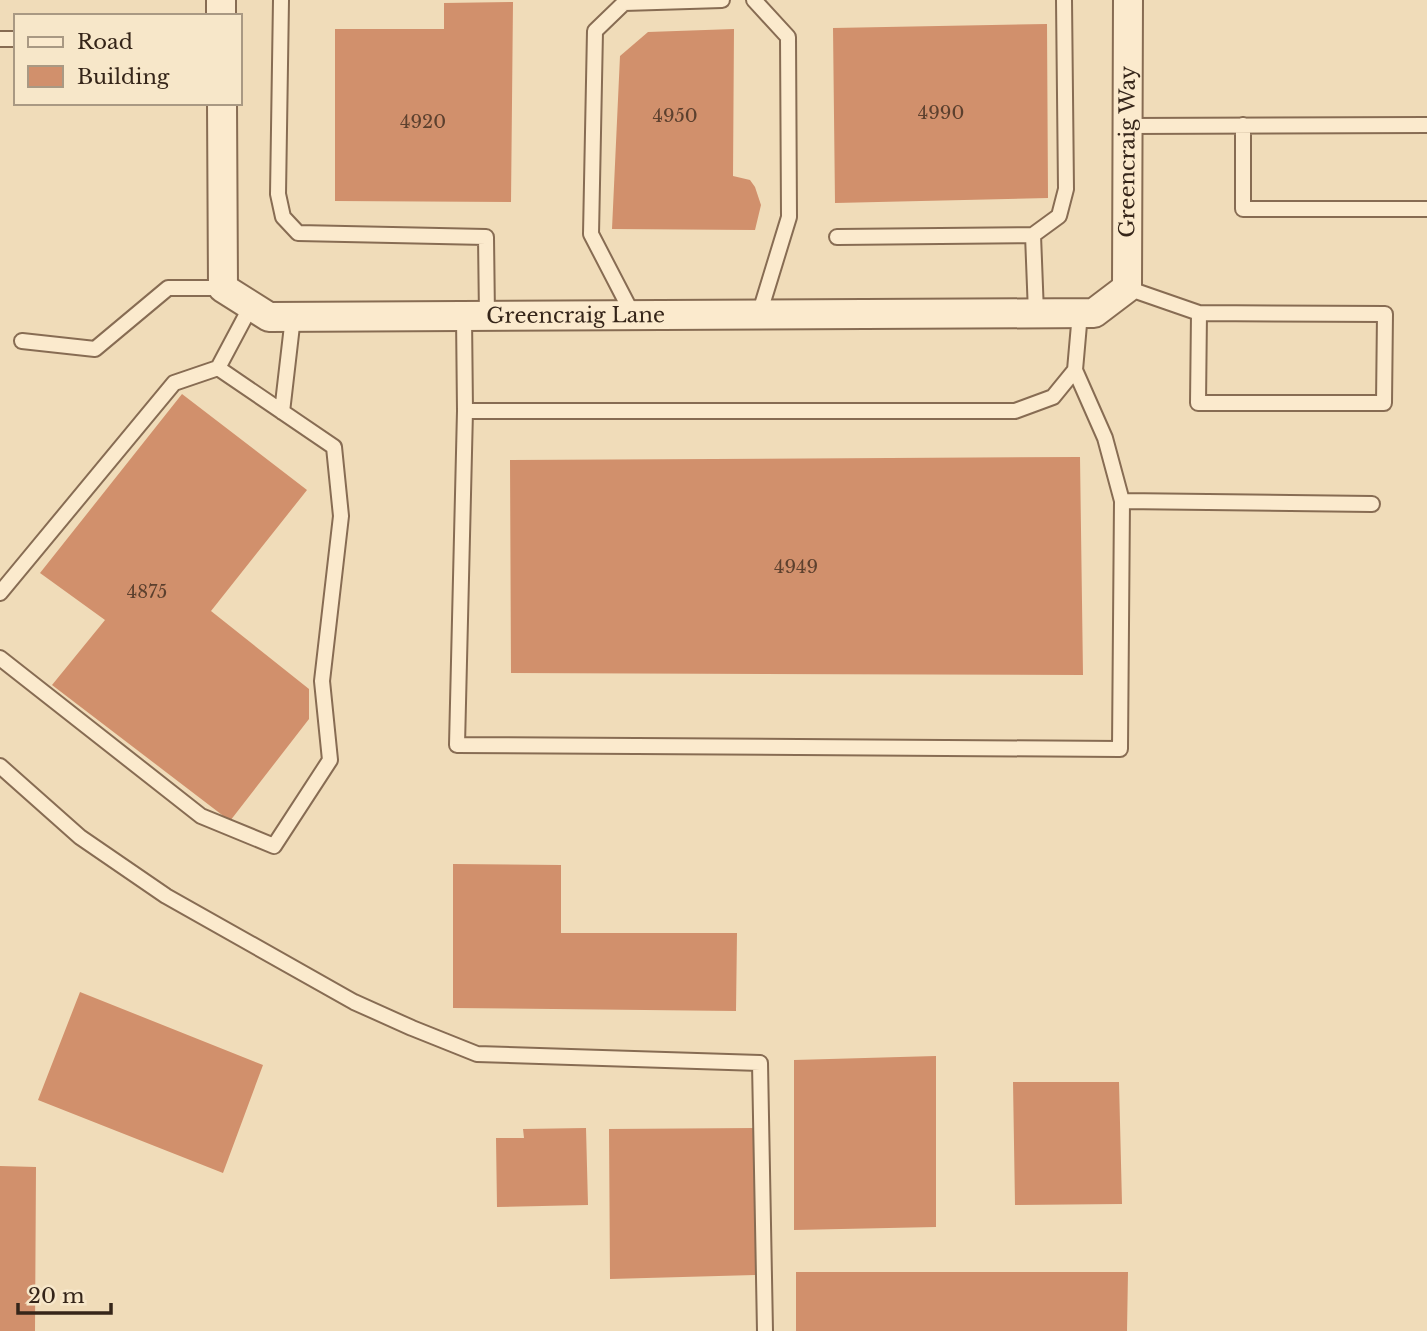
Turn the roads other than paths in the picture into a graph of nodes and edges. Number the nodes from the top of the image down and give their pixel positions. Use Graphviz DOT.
graph roads {
  1 [pos="281,0"];
  2 [pos="722,0"];
  3 [pos="754,0"];
  4 [pos="1064,0"];
  5 [pos="1128,0"];
  6 [pos="222,105"];
  7 [pos="1243,125"];
  8 [pos="1427,125"];
  9 [pos="1128,126"];
  10 [pos="1427,209"];
  11 [pos="1033,235"];
  12 [pos="836,237"];
  13 [pos="223,288"];
  14 [pos="1122,293"];
  15 [pos="251,306"];
  16 [pos="1036,313"];
  17 [pos="1080,313"];
  18 [pos="1199,313"];
  19 [pos="759,315"];
  20 [pos="475,316"];
  21 [pos="633,316"];
  22 [pos="293,317"];
  23 [pos="22,341"];
  24 [pos="218,368"];
  25 [pos="1075,370"];
  26 [pos="465,411"];
  27 [pos="282,412"];
  28 [pos="1122,501"];
  29 [pos="1373,504"];
  30 [pos="0,593"];
  31 [pos="0,658"];
  32 [pos="0,766"];
  33 [pos="765,1331"];
  1 -- 20 [label="lane"];
  2 -- 21 [label="lane"];
  3 -- 19 [label="lane"];
  4 -- 11 [label="lane"];
  5 -- 9 [label="street, Greencraig Way"];
  6 -- 13 [label="street"];
  7 -- 8 [label="lane"];
  7 -- 9 [label="lane"];
  7 -- 10 [label="lane"];
  9 -- 14 [label="street, Greencraig Way"];
  11 -- 12 [label="lane"];
  11 -- 16 [label="lane"];
  13 -- 15 [label="street, Greencraig Lane"];
  13 -- 23 [label="lane"];
  14 -- 17 [label="street, Greencraig Lane"];
  14 -- 18 [label="lane"];
  15 -- 22 [label="street, Greencraig Lane"];
  15 -- 24 [label="lane"];
  16 -- 17 [label="street, Greencraig Lane"];
  16 -- 19 [label="street, Greencraig Lane"];
  17 -- 25 [label="lane"];
  18 -- 18 [label="lane"];
  19 -- 21 [label="street, Greencraig Lane"];
  20 -- 21 [label="street, Greencraig Lane"];
  20 -- 22 [label="street, Greencraig Lane"];
  20 -- 26 [label="lane"];
  22 -- 27 [label="lane"];
  24 -- 27 [label="lane"];
  24 -- 30 [label="lane"];
  25 -- 26 [label="lane"];
  25 -- 28 [label="lane"];
  26 -- 28 [label="lane"];
  27 -- 31 [label="lane"];
  28 -- 29 [label="lane"];
  32 -- 33 [label="lane"];
}
